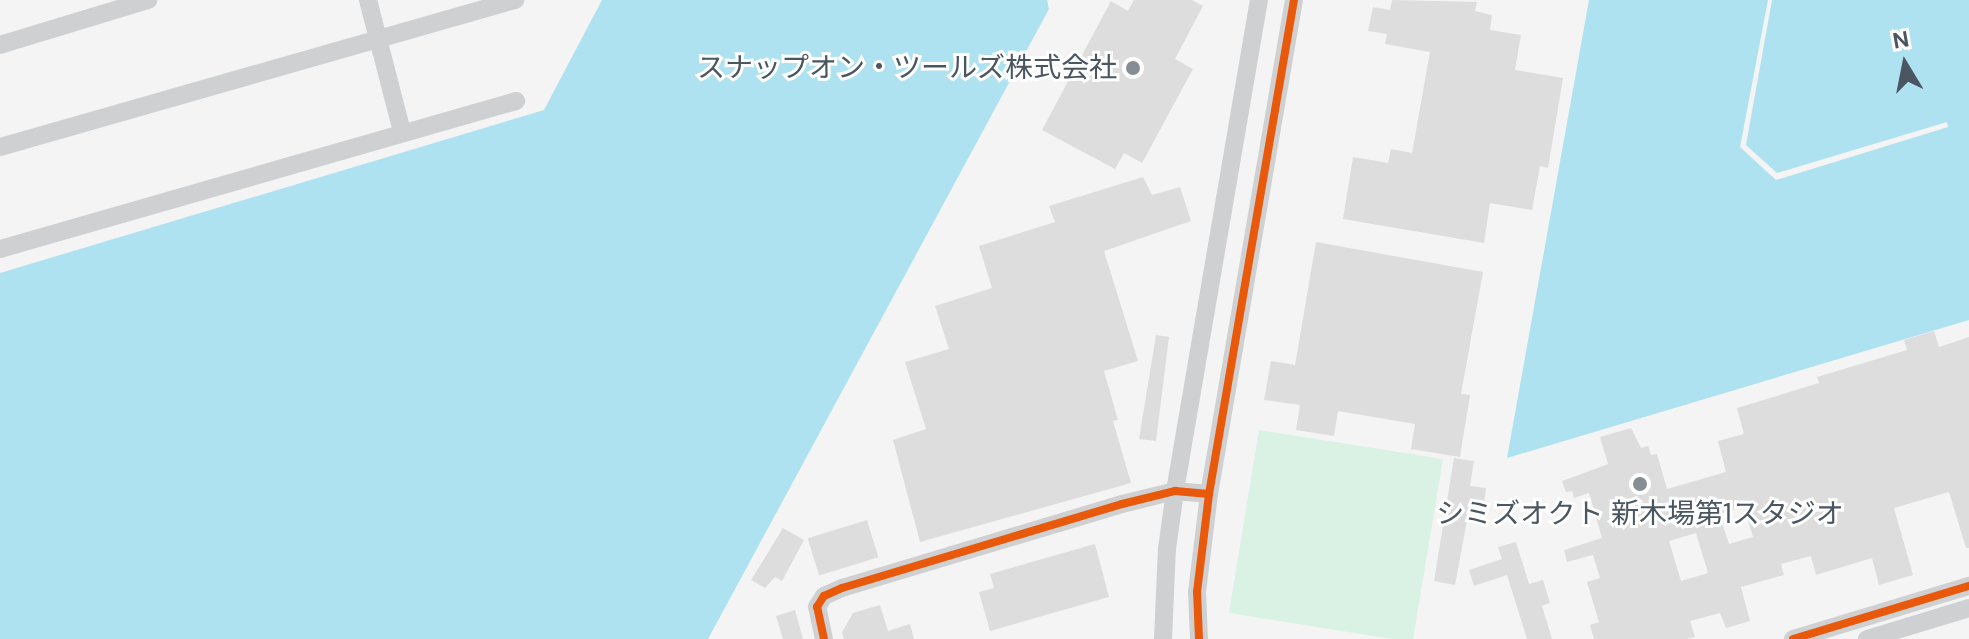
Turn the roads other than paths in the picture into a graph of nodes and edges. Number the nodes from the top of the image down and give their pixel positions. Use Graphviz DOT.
graph roads {
  1 [pos="148,0"];
  2 [pos="368,0"];
  3 [pos="515,0"];
  4 [pos="1259,0"];
  5 [pos="1294,0"];
  6 [pos="379,39"];
  7 [pos="0,45"];
  8 [pos="516,101"];
  9 [pos="402,131"];
  10 [pos="0,147"];
  11 [pos="0,249"];
  12 [pos="1175,491"];
  13 [pos="1209,494"];
  14 [pos="1969,586"];
  15 [pos="1969,608"];
  16 [pos="1840,632"];
  17 [pos="824,639"];
  18 [pos="1163,639"];
  19 [pos="1199,639"];
  20 [pos="1793,639"];
  21 [pos="1867,639"];
  1 -- 7 [label="street"];
  2 -- 6 [label="street"];
  3 -- 6 [label="street"];
  4 -- 12 [label="street"];
  5 -- 13 [label="street"];
  6 -- 9 [label="street"];
  6 -- 10 [label="street"];
  8 -- 9 [label="street"];
  9 -- 11 [label="street"];
  12 -- 13 [label="street"];
  12 -- 17 [label="street"];
  12 -- 18 [label="street"];
  13 -- 19 [label="street"];
  14 -- 16 [label="street"];
  15 -- 21 [label="street"];
  16 -- 20 [label="street"];
}
